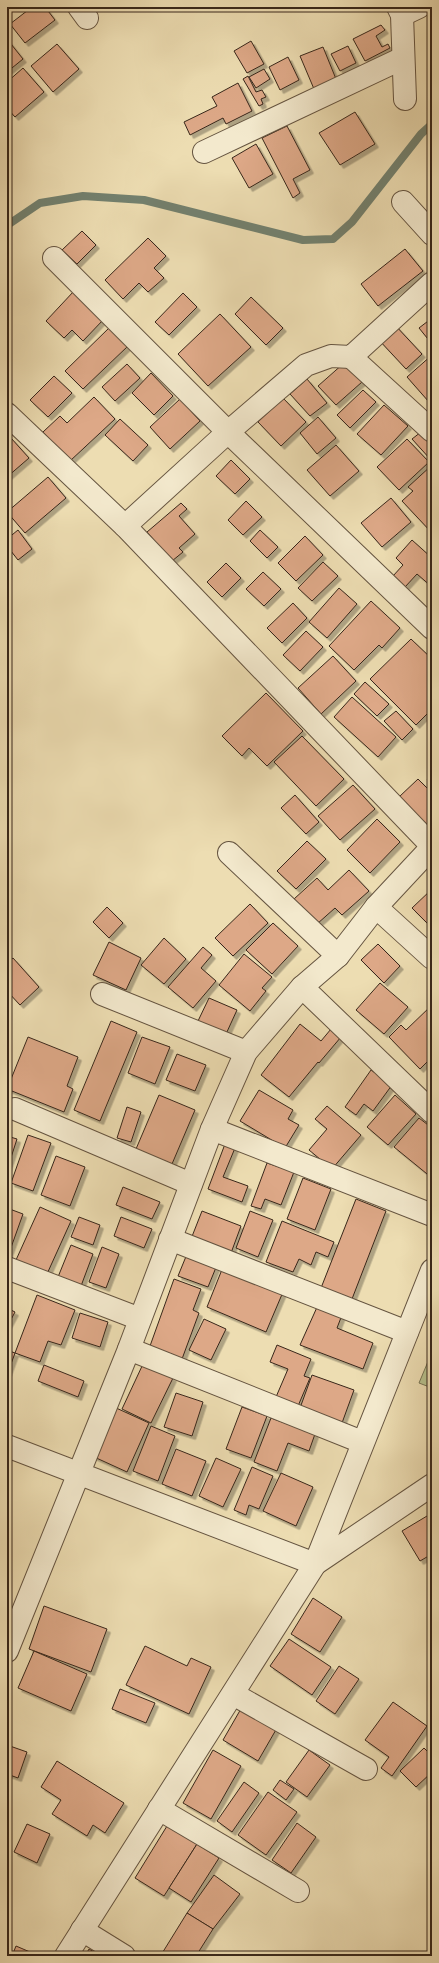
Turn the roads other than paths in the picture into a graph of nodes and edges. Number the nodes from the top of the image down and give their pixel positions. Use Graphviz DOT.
graph roads {
  1 [pos="406,10"];
  2 [pos="403,58"];
  3 [pos="405,99"];
  4 [pos="204,152"];
  5 [pos="403,202"];
  6 [pos="432,234"];
  7 [pos="54,258"];
  8 [pos="432,283"];
  9 [pos="351,357"];
  10 [pos="7,414"];
  11 [pos="432,431"];
  12 [pos="228,432"];
  13 [pos="125,526"];
  14 [pos="432,628"];
  15 [pos="432,847"];
  16 [pos="229,853"];
  17 [pos="376,907"];
  18 [pos="338,956"];
  19 [pos="432,958"];
  20 [pos="302,987"];
  21 [pos="102,994"];
  22 [pos="246,1052"];
  23 [pos="15,1109"];
  24 [pos="432,1112"];
  25 [pos="212,1129"];
  26 [pos="191,1184"];
  27 [pos="432,1215"];
  28 [pos="170,1239"];
  29 [pos="7,1268"];
  30 [pos="432,1270"];
  31 [pos="140,1319"];
  32 [pos="407,1332"];
  33 [pos="129,1349"];
  34 [pos="362,1442"];
  35 [pos="7,1446"];
  36 [pos="78,1472"];
  37 [pos="432,1485"];
  38 [pos="315,1564"];
  39 [pos="14,1615"];
  40 [pos="7,1651"];
  41 [pos="233,1694"];
  42 [pos="366,1769"];
  43 [pos="160,1809"];
  44 [pos="298,1891"];
  45 [pos="82,1930"];
  46 [pos="66,1956"];
  47 [pos="124,1956"];
  1 -- 2 [label="street"];
  2 -- 3 [label="street"];
  2 -- 4 [label="street"];
  5 -- 6 [label="street"];
  7 -- 12 [label="street"];
  8 -- 9 [label="street"];
  9 -- 11 [label="street"];
  9 -- 12 [label="street"];
  10 -- 13 [label="street"];
  12 -- 13 [label="street"];
  12 -- 14 [label="street"];
  13 -- 15 [label="street"];
  15 -- 17 [label="street"];
  16 -- 18 [label="street"];
  17 -- 18 [label="street"];
  17 -- 19 [label="street"];
  18 -- 20 [label="street"];
  20 -- 22 [label="street"];
  20 -- 24 [label="street"];
  21 -- 22 [label="street"];
  22 -- 25 [label="street"];
  23 -- 26 [label="street"];
  25 -- 26 [label="street"];
  25 -- 27 [label="street"];
  26 -- 28 [label="street"];
  28 -- 31 [label="street"];
  28 -- 32 [label="street"];
  29 -- 31 [label="street"];
  30 -- 32 [label="street"];
  31 -- 33 [label="street"];
  32 -- 34 [label="street"];
  33 -- 34 [label="street"];
  33 -- 36 [label="street"];
  34 -- 38 [label="street"];
  35 -- 36 [label="street"];
  36 -- 38 [label="street"];
  36 -- 39 [label="street"];
  37 -- 38 [label="street"];
  38 -- 41 [label="street"];
  39 -- 40 [label="street"];
  41 -- 42 [label="street"];
  41 -- 43 [label="street"];
  43 -- 44 [label="street"];
  43 -- 45 [label="street"];
  45 -- 46 [label="street"];
  45 -- 47 [label="street"];
}
